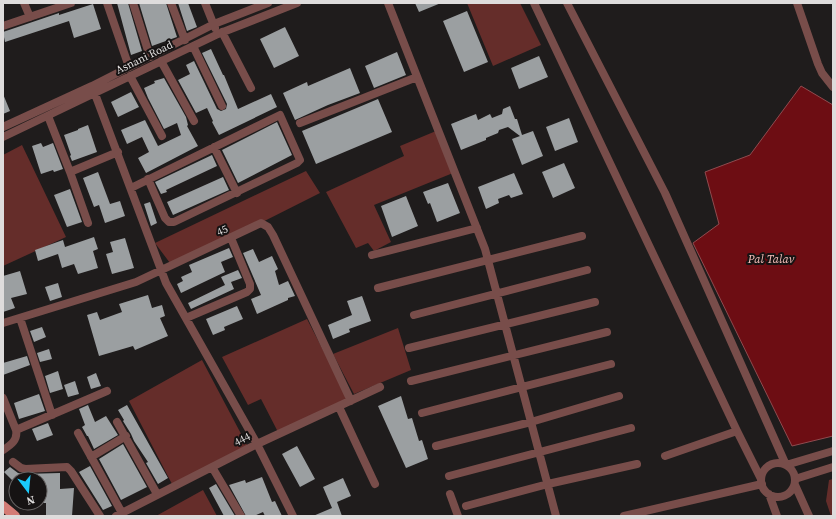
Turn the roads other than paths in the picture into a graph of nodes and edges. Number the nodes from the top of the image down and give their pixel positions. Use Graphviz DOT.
graph roads {
  1 [pos="24,3"];
  2 [pos="107,3"];
  3 [pos="133,3"];
  4 [pos="171,3"];
  5 [pos="206,3"];
  6 [pos="268,3"];
  7 [pos="297,3"];
  8 [pos="388,3"];
  9 [pos="534,3"];
  10 [pos="567,3"];
  11 [pos="797,3"];
  12 [pos="65,4"];
  13 [pos="30,17"];
  14 [pos="214,24"];
  15 [pos="3,26"];
  16 [pos="220,33"];
  17 [pos="185,40"];
  18 [pos="193,46"];
  19 [pos="150,57"];
  20 [pos="161,61"];
  21 [pos="129,67"];
  22 [pos="130,76"];
  23 [pos="417,77"];
  24 [pos="833,87"];
  25 [pos="251,88"];
  26 [pos="94,89"];
  27 [pos="222,106"];
  28 [pos="48,116"];
  29 [pos="194,121"];
  30 [pos="300,123"];
  31 [pos="3,127"];
  32 [pos="162,136"];
  33 [pos="3,137"];
  34 [pos="214,147"];
  35 [pos="118,152"];
  36 [pos="70,172"];
  37 [pos="148,179"];
  38 [pos="131,188"];
  39 [pos="237,193"];
  40 [pos="88,223"];
  41 [pos="477,228"];
  42 [pos="582,236"];
  43 [pos="231,238"];
  44 [pos="372,255"];
  45 [pos="487,260"];
  46 [pos="161,270"];
  47 [pos="587,270"];
  48 [pos="378,288"];
  49 [pos="497,294"];
  50 [pos="595,302"];
  51 [pos="414,315"];
  52 [pos="20,318"];
  53 [pos="186,318"];
  54 [pos="3,323"];
  55 [pos="505,324"];
  56 [pos="607,332"];
  57 [pos="409,348"];
  58 [pos="513,355"];
  59 [pos="611,364"];
  60 [pos="411,380"];
  61 [pos="380,388"];
  62 [pos="522,388"];
  63 [pos="107,391"];
  64 [pos="619,396"];
  65 [pos="3,398"];
  66 [pos="351,401"];
  67 [pos="339,407"];
  68 [pos="422,413"];
  69 [pos="52,415"];
  70 [pos="117,422"];
  71 [pos="531,422"];
  72 [pos="631,428"];
  73 [pos="16,430"];
  74 [pos="737,431"];
  75 [pos="78,433"];
  76 [pos="126,436"];
  77 [pos="257,444"];
  78 [pos="436,446"];
  79 [pos="3,450"];
  80 [pos="539,452"];
  81 [pos="833,452"];
  82 [pos="664,456"];
  83 [pos="91,457"];
  84 [pos="13,462"];
  85 [pos="637,464"];
  86 [pos="786,465"];
  87 [pos="212,467"];
  88 [pos="833,467"];
  89 [pos="449,476"];
  90 [pos="762,481"];
  91 [pos="795,482"];
  92 [pos="375,484"];
  93 [pos="548,484"];
  94 [pos="157,494"];
  95 [pos="450,494"];
  96 [pos="769,494"];
  97 [pos="3,506"];
  98 [pos="466,506"];
  99 [pos="119,514"];
  100 [pos="15,516"];
  101 [pos="100,516"];
  102 [pos="241,516"];
  103 [pos="294,516"];
  104 [pos="458,516"];
  105 [pos="556,516"];
  106 [pos="624,516"];
  107 [pos="777,516"];
  108 [pos="809,516"];
  1 -- 13 [label="street"];
  2 -- 21 [label="street"];
  3 -- 19 [label="street"];
  4 -- 17 [label="street"];
  5 -- 14 [label="street"];
  6 -- 14 [label="street, Asnani Road"];
  7 -- 16 [label="street, Asnani Road"];
  8 -- 23 [label="street"];
  9 -- 74 [label="street"];
  10 -- 86 [label="street"];
  11 -- 24 [label="street"];
  12 -- 13 [label="street"];
  13 -- 15 [label="street"];
  14 -- 16 [label="street"];
  14 -- 17 [label="street, Asnani Road"];
  16 -- 18 [label="street, Asnani Road"];
  16 -- 25 [label="street"];
  17 -- 19 [label="street, Asnani Road"];
  18 -- 20 [label="street, Asnani Road"];
  18 -- 27 [label="street"];
  19 -- 21 [label="street, Asnani Road"];
  20 -- 22 [label="street, Asnani Road"];
  20 -- 29 [label="street"];
  21 -- 26 [label="street, Asnani Road"];
  22 -- 26 [label="street, Asnani Road"];
  22 -- 32 [label="street"];
  23 -- 30 [label="street"];
  23 -- 41 [label="street"];
  26 -- 28 [label="street, Asnani Road"];
  26 -- 31 [label="street, Asnani Road"];
  26 -- 35 [label="street"];
  28 -- 33 [label="street, Asnani Road"];
  28 -- 36 [label="street"];
  34 -- 37 [label="street"];
  34 -- 39 [label="street"];
  34 -- 39 [label="street"];
  35 -- 36 [label="street"];
  35 -- 38 [label="street"];
  36 -- 40 [label="street"];
  37 -- 38 [label="street"];
  37 -- 39 [label="street"];
  38 -- 46 [label="street"];
  41 -- 44 [label="street"];
  41 -- 45 [label="street"];
  42 -- 45 [label="street"];
  43 -- 46 [label="street, 45"];
  43 -- 53 [label="street"];
  43 -- 66 [label="street, 45"];
  45 -- 48 [label="street"];
  45 -- 49 [label="street"];
  46 -- 52 [label="street, 45"];
  46 -- 53 [label="street"];
  47 -- 49 [label="street"];
  49 -- 51 [label="street"];
  49 -- 55 [label="street"];
  50 -- 55 [label="street"];
  52 -- 54 [label="street, 45"];
  52 -- 69 [label="street"];
  53 -- 77 [label="street"];
  55 -- 57 [label="street"];
  55 -- 58 [label="street"];
  56 -- 58 [label="street"];
  58 -- 60 [label="street"];
  58 -- 62 [label="street"];
  59 -- 62 [label="street"];
  61 -- 66 [label="street, 444"];
  62 -- 68 [label="street"];
  62 -- 71 [label="street"];
  63 -- 69 [label="street"];
  64 -- 71 [label="street"];
  65 -- 73 [label="street"];
  66 -- 67 [label="street, 444"];
  67 -- 77 [label="street, 444"];
  67 -- 92 [label="street"];
  69 -- 73 [label="street"];
  70 -- 76 [label="street"];
  71 -- 78 [label="street"];
  71 -- 80 [label="street"];
  72 -- 80 [label="street"];
  73 -- 79 [label="street"];
  74 -- 82 [label="street"];
  74 -- 90 [label="street"];
  75 -- 83 [label="street"];
  76 -- 83 [label="street"];
  76 -- 94 [label="street"];
  77 -- 87 [label="street, 444"];
  77 -- 103 [label="street"];
  80 -- 89 [label="street"];
  80 -- 93 [label="street"];
  81 -- 86 [label="street"];
  83 -- 99 [label="street"];
  84 -- 101 [label="street"];
  85 -- 93 [label="street"];
  86 -- 90 [label="street"];
  86 -- 91 [label="street"];
  87 -- 94 [label="street, 444"];
  87 -- 102 [label="street"];
  88 -- 91 [label="street"];
  90 -- 96 [label="street"];
  90 -- 106 [label="street"];
  91 -- 96 [label="street"];
  91 -- 108 [label="street"];
  93 -- 98 [label="street"];
  93 -- 105 [label="street"];
  94 -- 99 [label="street, 444"];
  95 -- 104 [label="street"];
  96 -- 107 [label="street"];
  97 -- 100 [label="main road"];
}
